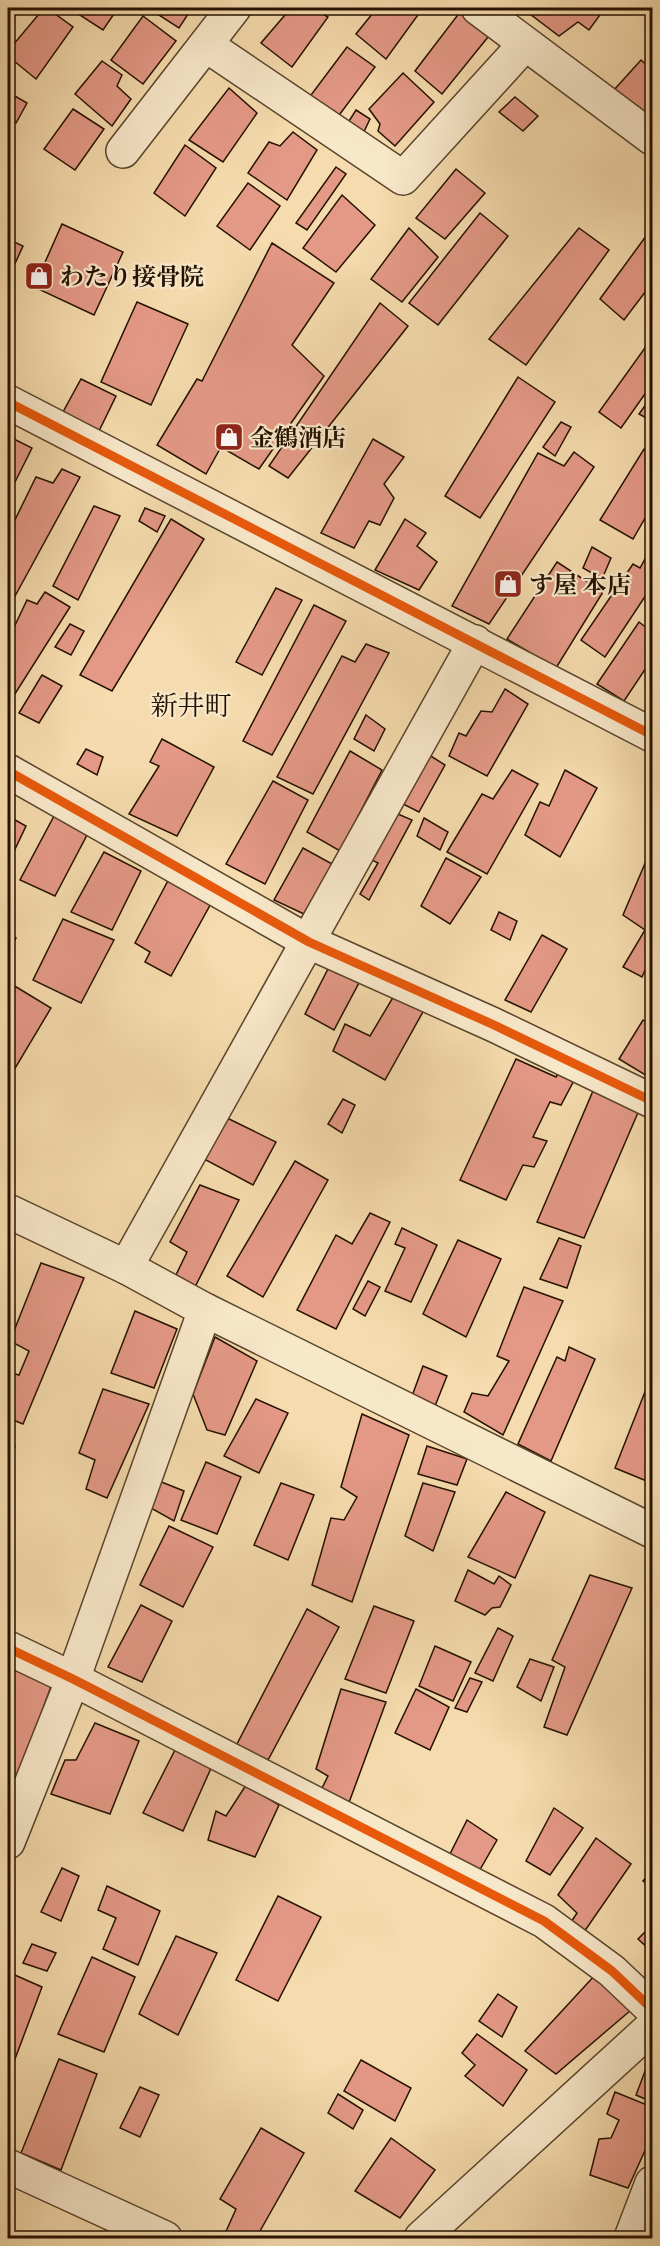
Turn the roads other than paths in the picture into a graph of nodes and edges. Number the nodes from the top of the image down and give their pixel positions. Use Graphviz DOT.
graph roads {
  1 [pos="234,8"];
  2 [pos="481,8"];
  3 [pos="525,44"];
  4 [pos="206,45"];
  5 [pos="652,138"];
  6 [pos="123,151"];
  7 [pos="8,402"];
  8 [pos="475,642"];
  9 [pos="652,735"];
  10 [pos="8,771"];
  11 [pos="309,942"];
  12 [pos="652,1101"];
  13 [pos="8,1211"];
  14 [pos="126,1267"];
  15 [pos="205,1310"];
  16 [pos="652,1531"];
  17 [pos="8,1648"];
  18 [pos="73,1679"];
  19 [pos="8,1842"];
  20 [pos="652,2009"];
  21 [pos="652,2026"];
  22 [pos="8,2166"];
  23 [pos="652,2183"];
  24 [pos="165,2238"];
  25 [pos="421,2238"];
  26 [pos="631,2238"];
  1 -- 4 [label="street"];
  2 -- 3 [label="street"];
  3 -- 4 [label="street"];
  3 -- 5 [label="street"];
  4 -- 6 [label="street"];
  7 -- 8 [label="street"];
  8 -- 9 [label="street"];
  8 -- 11 [label="street"];
  10 -- 11 [label="street"];
  11 -- 12 [label="street"];
  11 -- 14 [label="street"];
  13 -- 14 [label="street"];
  14 -- 15 [label="street"];
  15 -- 16 [label="street"];
  15 -- 18 [label="street"];
  17 -- 18 [label="street"];
  18 -- 19 [label="street"];
  18 -- 20 [label="street"];
  21 -- 25 [label="street"];
  22 -- 24 [label="street"];
  23 -- 26 [label="street"];
}
